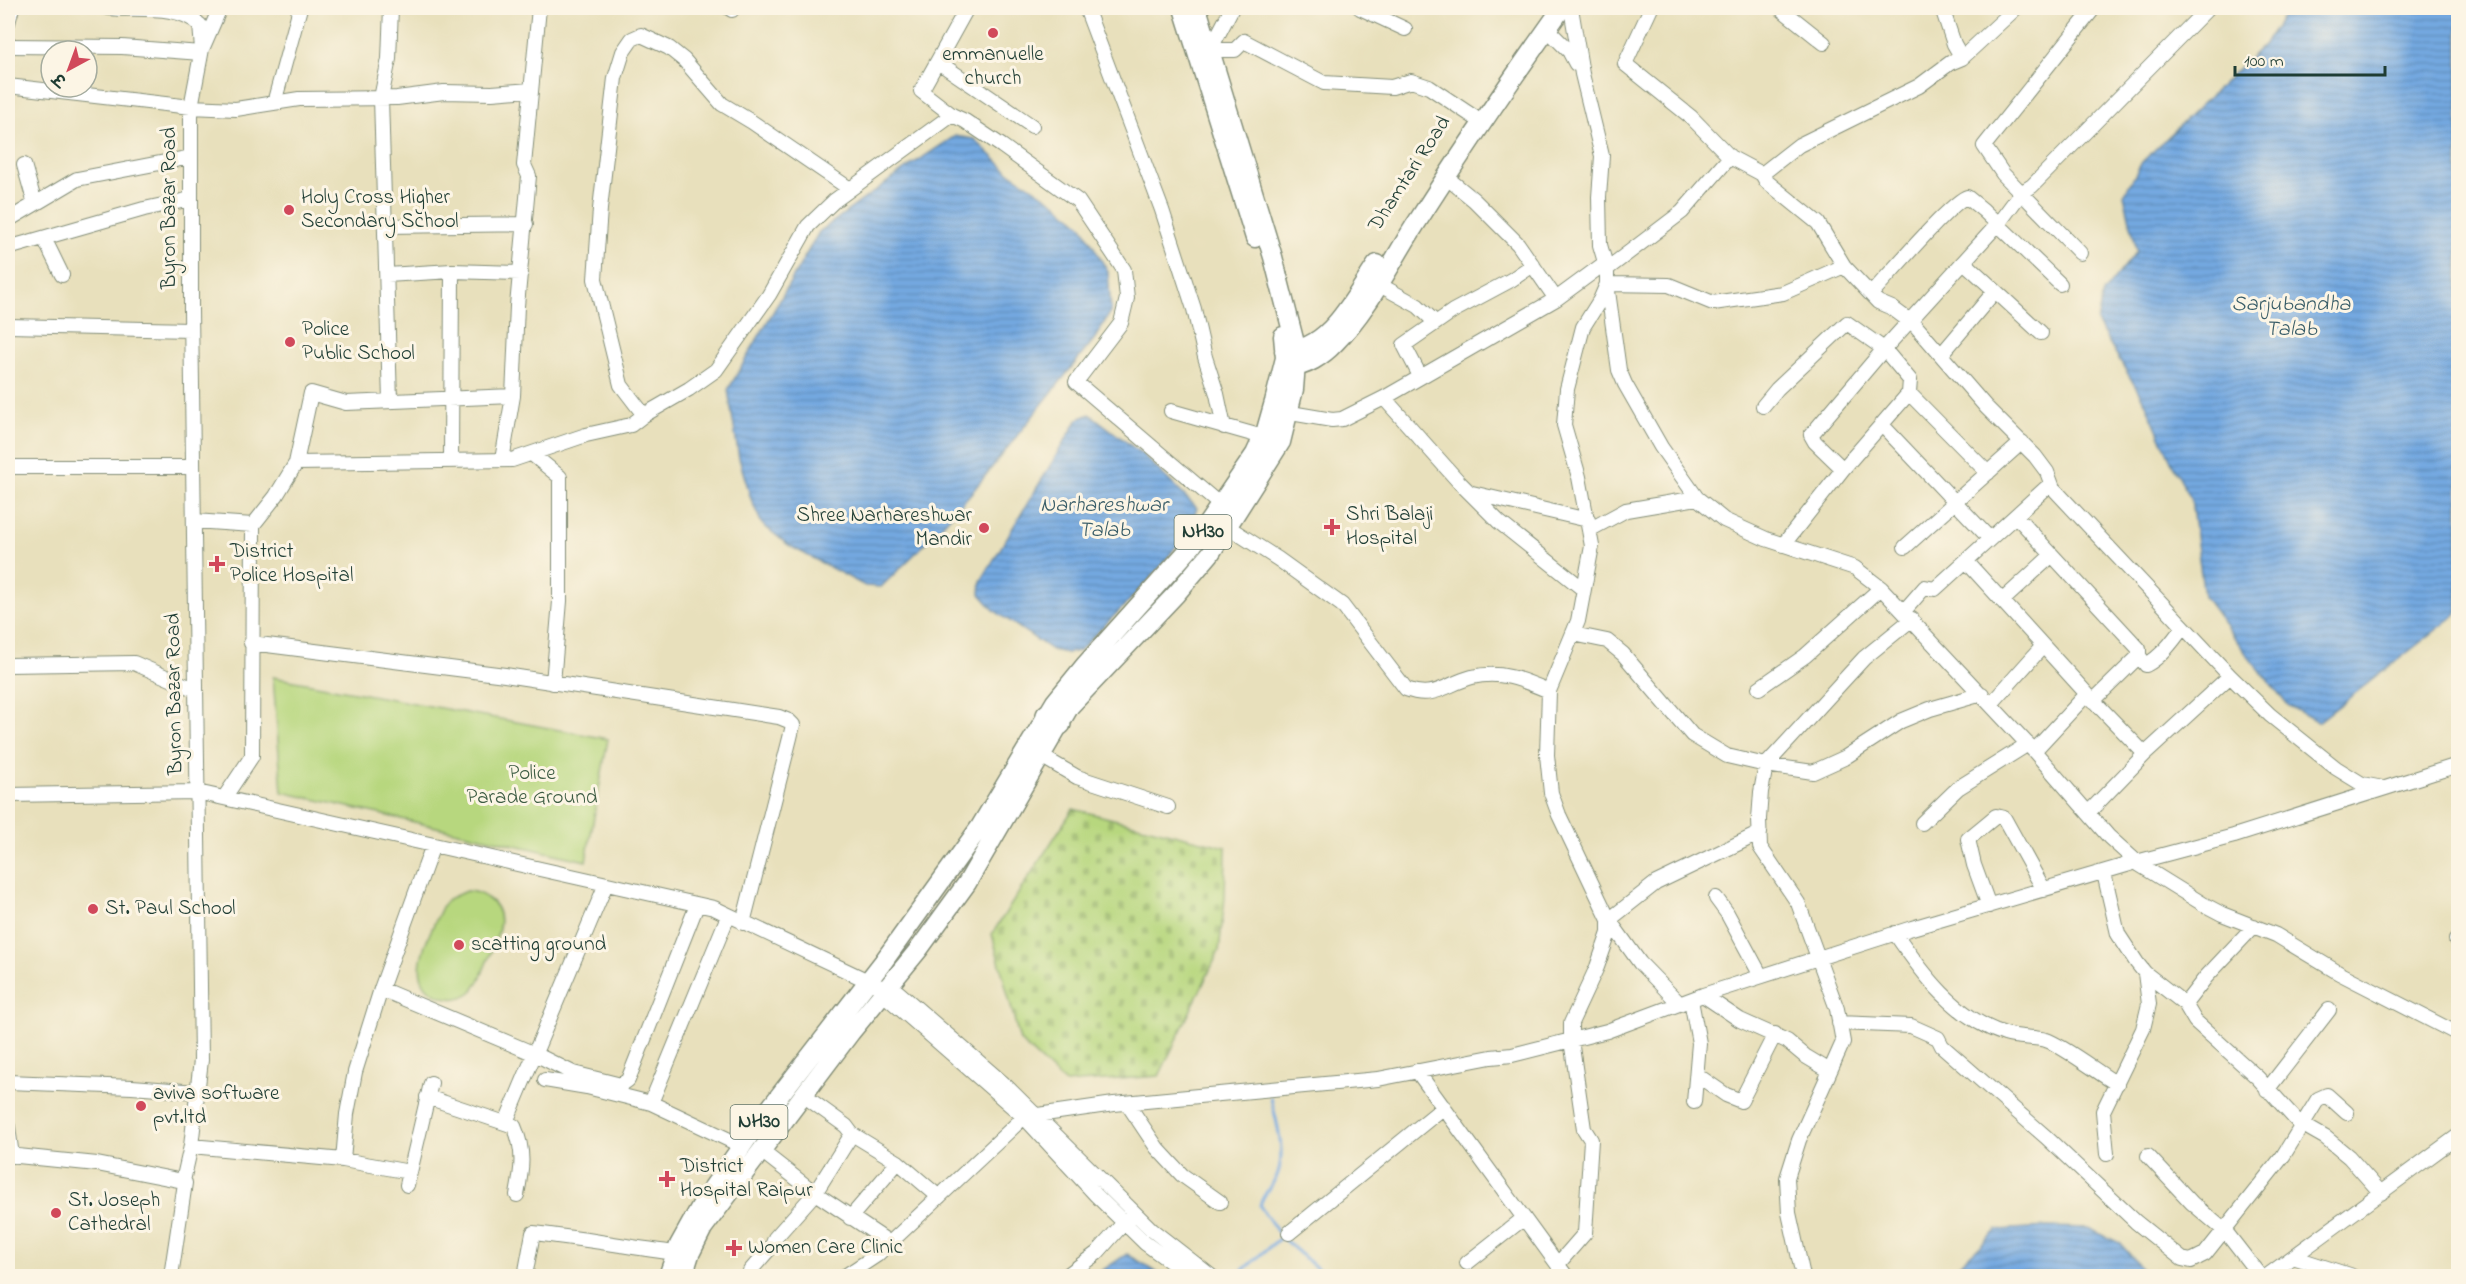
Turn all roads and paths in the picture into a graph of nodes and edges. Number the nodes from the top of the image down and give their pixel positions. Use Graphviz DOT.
graph roads {
  1 [pos="12,8"];
  2 [pos="108,8"];
  3 [pos="220,8"];
  4 [pos="300,8"];
  5 [pos="391,8"];
  6 [pos="539,8"];
  7 [pos="967,8"];
  8 [pos="1086,8"];
  9 [pos="1184,8"];
  10 [pos="1197,8"];
  11 [pos="1232,8"];
  12 [pos="1359,8"];
  13 [pos="1548,8"];
  14 [pos="1562,8"];
  15 [pos="1571,8"];
  16 [pos="1651,8"];
  17 [pos="1780,8"];
  18 [pos="1942,8"];
  19 [pos="2016,8"];
  20 [pos="2094,8"];
  21 [pos="2208,8"];
  22 [pos="8,23"];
  23 [pos="1405,29"];
  24 [pos="1547,29"];
  25 [pos="1824,43"];
  26 [pos="8,46"];
  27 [pos="1210,50"];
  28 [pos="201,51"];
  29 [pos="1962,58"];
  30 [pos="938,62"];
  31 [pos="1582,74"];
  32 [pos="8,86"];
  33 [pos="531,90"];
  34 [pos="381,98"];
  35 [pos="274,103"];
  36 [pos="191,107"];
  37 [pos="952,115"];
  38 [pos="1474,117"];
  39 [pos="1032,126"];
  40 [pos="191,157"];
  41 [pos="1730,157"];
  42 [pos="24,165"];
  43 [pos="1762,174"];
  44 [pos="1446,177"];
  45 [pos="850,189"];
  46 [pos="2021,193"];
  47 [pos="191,199"];
  48 [pos="35,204"];
  49 [pos="8,220"];
  50 [pos="526,224"];
  51 [pos="1998,224"];
  52 [pos="386,226"];
  53 [pos="44,238"];
  54 [pos="8,248"];
  55 [pos="2080,253"];
  56 [pos="1964,262"];
  57 [pos="1533,265"];
  58 [pos="1606,266"];
  59 [pos="1844,266"];
  60 [pos="452,271"];
  61 [pos="520,273"];
  62 [pos="62,275"];
  63 [pos="387,275"];
  64 [pos="1378,284"];
  65 [pos="1607,284"];
  66 [pos="2060,284"];
  67 [pos="1995,291"];
  68 [pos="1872,293"];
  69 [pos="1556,299"];
  70 [pos="1910,320"];
  71 [pos="1436,323"];
  72 [pos="8,326"];
  73 [pos="191,330"];
  74 [pos="2041,333"];
  75 [pos="1884,349"];
  76 [pos="1941,355"];
  77 [pos="1290,359"];
  78 [pos="1420,376"];
  79 [pos="1909,393"];
  80 [pos="513,396"];
  81 [pos="452,398"];
  82 [pos="1384,398"];
  83 [pos="390,401"];
  84 [pos="1763,406"];
  85 [pos="1171,411"];
  86 [pos="1280,411"];
  87 [pos="644,415"];
  88 [pos="1882,426"];
  89 [pos="1224,427"];
  90 [pos="1263,437"];
  91 [pos="1281,442"];
  92 [pos="2022,442"];
  93 [pos="532,454"];
  94 [pos="451,460"];
  95 [pos="502,460"];
  96 [pos="296,463"];
  97 [pos="8,467"];
  98 [pos="193,467"];
  99 [pos="1843,469"];
  100 [pos="1988,473"];
  101 [pos="2053,488"];
  102 [pos="1470,492"];
  103 [pos="1697,498"];
  104 [pos="1956,502"];
  105 [pos="2016,516"];
  106 [pos="1228,517"];
  107 [pos="194,521"];
  108 [pos="253,525"];
  109 [pos="1588,525"];
  110 [pos="1990,539"];
  111 [pos="1783,545"];
  112 [pos="1905,547"];
  113 [pos="2052,555"];
  114 [pos="1966,561"];
  115 [pos="1583,588"];
  116 [pos="1881,588"];
  117 [pos="2002,601"];
  118 [pos="1908,615"];
  119 [pos="2184,627"];
  120 [pos="1573,634"];
  121 [pos="251,643"];
  122 [pos="2043,646"];
  123 [pos="2139,656"];
  124 [pos="8,665"];
  125 [pos="2230,676"];
  126 [pos="553,683"];
  127 [pos="1759,688"];
  128 [pos="196,690"];
  129 [pos="1549,691"];
  130 [pos="2090,697"];
  131 [pos="1986,699"];
  132 [pos="1053,720"];
  133 [pos="2031,748"];
  134 [pos="2145,754"];
  135 [pos="1041,756"];
  136 [pos="1766,765"];
  137 [pos="2458,765"];
  138 [pos="2386,789"];
  139 [pos="197,792"];
  140 [pos="8,795"];
  141 [pos="224,798"];
  142 [pos="1168,807"];
  143 [pos="2088,813"];
  144 [pos="1922,823"];
  145 [pos="1760,833"];
  146 [pos="433,845"];
  147 [pos="2137,863"];
  148 [pos="2104,873"];
  149 [pos="606,884"];
  150 [pos="2044,890"];
  151 [pos="1716,898"];
  152 [pos="697,904"];
  153 [pos="1989,906"];
  154 [pos="728,916"];
  155 [pos="1609,920"];
  156 [pos="743,923"];
  157 [pos="2254,926"];
  158 [pos="1895,933"];
  159 [pos="1818,958"];
  160 [pos="2145,973"];
  161 [pos="1761,976"];
  162 [pos="869,980"];
  163 [pos="381,989"];
  164 [pos="885,989"];
  165 [pos="1691,1000"];
  166 [pos="2185,1004"];
  167 [pos="2329,1010"];
  168 [pos="1839,1023"];
  169 [pos="1775,1034"];
  170 [pos="2458,1034"];
  171 [pos="1571,1040"];
  172 [pos="535,1054"];
  173 [pos="1418,1071"];
  174 [pos="1830,1071"];
  175 [pos="1697,1075"];
  176 [pos="545,1080"];
  177 [pos="8,1083"];
  178 [pos="2117,1084"];
  179 [pos="2267,1090"];
  180 [pos="197,1092"];
  181 [pos="803,1095"];
  182 [pos="651,1102"];
  183 [pos="1694,1102"];
  184 [pos="1127,1103"];
  185 [pos="1443,1107"];
  186 [pos="2347,1113"];
  187 [pos="1030,1116"];
  188 [pos="506,1122"];
  189 [pos="2302,1125"];
  190 [pos="8,1128"];
  191 [pos="852,1134"];
  192 [pos="2458,1136"];
  193 [pos="191,1146"];
  194 [pos="742,1146"];
  195 [pos="760,1150"];
  196 [pos="2107,1154"];
  197 [pos="10,1156"];
  198 [pos="2148,1156"];
  199 [pos="343,1160"];
  200 [pos="898,1162"];
  201 [pos="183,1181"];
  202 [pos="2381,1192"];
  203 [pos="815,1193"];
  204 [pos="517,1195"];
  205 [pos="939,1197"];
  206 [pos="1220,1202"];
  207 [pos="1129,1217"];
  208 [pos="850,1218"];
  209 [pos="1524,1218"];
  210 [pos="2224,1231"];
  211 [pos="1290,1233"];
  212 [pos="890,1243"];
  213 [pos="676,1253"];
  214 [pos="2293,1257"];
  215 [pos="1467,1263"];
  216 [pos="1558,1264"];
  217 [pos="750,1271"];
  218 [pos="171,1276"];
  219 [pos="525,1276"];
  220 [pos="668,1276"];
  221 [pos="683,1276"];
  222 [pos="845,1276"];
  223 [pos="1066,1276"];
  224 [pos="1190,1276"];
  225 [pos="1211,1276"];
  226 [pos="1566,1276"];
  227 [pos="1803,1276"];
  228 [pos="2260,1276"];
  229 [pos="2267,1276"];
  230 [pos="2352,1276"];
  1 -- 22 [label="street"];
  2 -- 28 [label="street"];
  3 -- 28 [label="street"];
  4 -- 35 [label="street"];
  5 -- 34 [label="street"];
  6 -- 33 [label="street"];
  7 -- 30 [label="street"];
  8 -- 89 [label="street"];
  9 -- 77 [label="main road, NH30"];
  10 -- 27 [label="main road, NH30"];
  11 -- 27 [label="street"];
  12 -- 23 [label="street"];
  13 -- 38 [label="main road, Dhamtari Road"];
  14 -- 24 [label="main road, Dhamtari Road"];
  15 -- 31 [label="street"];
  16 -- 41 [label="street"];
  17 -- 25 [label="street"];
  18 -- 29 [label="street"];
  19 -- 29 [label="street"];
  20 -- 46 [label="street"];
  21 -- 46 [label="street"];
  24 -- 31 [label="street"];
  24 -- 44 [label="main road, Dhamtari Road"];
  26 -- 28 [label="street"];
  27 -- 38 [label="street"];
  27 -- 77 [label="main road, NH30"];
  28 -- 36 [label="street, Byron Bazar Road"];
  29 -- 43 [label="street"];
  30 -- 37 [label="street"];
  30 -- 39 [label="street"];
  31 -- 58 [label="street"];
  32 -- 36 [label="street"];
  33 -- 34 [label="street"];
  33 -- 50 [label="street"];
  34 -- 35 [label="street"];
  34 -- 52 [label="street"];
  35 -- 36 [label="street"];
  36 -- 40 [label="street, Byron Bazar Road"];
  37 -- 45 [label="street"];
  37 -- 106 [label="street"];
  38 -- 77 [label="main road, Dhamtari Road"];
  40 -- 47 [label="street, Byron Bazar Road"];
  40 -- 48 [label="street"];
  41 -- 43 [label="street"];
  41 -- 58 [label="street"];
  42 -- 48 [label="street"];
  43 -- 59 [label="street"];
  44 -- 57 [label="street"];
  44 -- 64 [label="main road, Dhamtari Road"];
  45 -- 87 [label="street"];
  45 -- 87 [label="street"];
  46 -- 51 [label="street"];
  46 -- 55 [label="street"];
  47 -- 53 [label="street"];
  47 -- 73 [label="street, Byron Bazar Road"];
  48 -- 49 [label="street"];
  50 -- 52 [label="street"];
  50 -- 61 [label="street"];
  51 -- 56 [label="street"];
  51 -- 66 [label="street"];
  51 -- 68 [label="street"];
  52 -- 63 [label="street"];
  53 -- 54 [label="street"];
  53 -- 62 [label="street"];
  56 -- 67 [label="street"];
  56 -- 70 [label="street"];
  57 -- 69 [label="street"];
  57 -- 71 [label="street"];
  58 -- 65 [label="street"];
  58 -- 69 [label="street"];
  59 -- 65 [label="street"];
  59 -- 68 [label="street"];
  60 -- 61 [label="street"];
  60 -- 63 [label="street"];
  60 -- 81 [label="street"];
  61 -- 80 [label="street"];
  63 -- 83 [label="street"];
  64 -- 71 [label="street"];
  64 -- 77 [label="main road, Dhamtari Road"];
  65 -- 103 [label="street"];
  65 -- 109 [label="street"];
  67 -- 74 [label="street"];
  67 -- 76 [label="street"];
  68 -- 70 [label="street"];
  69 -- 78 [label="street"];
  70 -- 75 [label="street"];
  70 -- 76 [label="street"];
  71 -- 78 [label="street"];
  72 -- 73 [label="street"];
  73 -- 98 [label="street, Byron Bazar Road"];
  75 -- 79 [label="street"];
  75 -- 84 [label="street"];
  75 -- 99 [label="street"];
  76 -- 92 [label="street"];
  77 -- 86 [label="main road, NH30"];
  78 -- 82 [label="street"];
  79 -- 88 [label="street"];
  79 -- 100 [label="street"];
  80 -- 81 [label="street"];
  80 -- 95 [label="street"];
  81 -- 83 [label="street"];
  81 -- 94 [label="street"];
  82 -- 86 [label="street"];
  82 -- 102 [label="street"];
  83 -- 96 [label="street"];
  85 -- 89 [label="street"];
  86 -- 90 [label="main road, NH30"];
  86 -- 91 [label="main road, NH30"];
  87 -- 93 [label="street"];
  88 -- 99 [label="street"];
  88 -- 104 [label="street"];
  89 -- 90 [label="street"];
  90 -- 91 [label="street"];
  90 -- 106 [label="main road, NH30"];
  91 -- 106 [label="main road, NH30"];
  92 -- 100 [label="street"];
  92 -- 101 [label="street"];
  93 -- 95 [label="street"];
  93 -- 126 [label="street"];
  94 -- 95 [label="street"];
  94 -- 96 [label="street"];
  96 -- 108 [label="street"];
  97 -- 98 [label="street"];
  98 -- 107 [label="street, Byron Bazar Road"];
  99 -- 111 [label="street"];
  100 -- 104 [label="street"];
  101 -- 105 [label="street"];
  101 -- 119 [label="street"];
  102 -- 109 [label="street"];
  102 -- 115 [label="street"];
  103 -- 109 [label="street"];
  103 -- 111 [label="street"];
  104 -- 110 [label="street"];
  104 -- 112 [label="street"];
  105 -- 110 [label="street"];
  105 -- 113 [label="street"];
  106 -- 129 [label="street"];
  106 -- 132 [label="main road, NH30"];
  107 -- 108 [label="street"];
  107 -- 128 [label="street, Byron Bazar Road"];
  108 -- 121 [label="street"];
  109 -- 115 [label="street"];
  110 -- 114 [label="street"];
  111 -- 116 [label="street"];
  113 -- 117 [label="street"];
  113 -- 123 [label="street"];
  114 -- 117 [label="street"];
  114 -- 118 [label="street"];
  115 -- 120 [label="street"];
  116 -- 118 [label="street"];
  116 -- 127 [label="street"];
  117 -- 122 [label="street"];
  118 -- 131 [label="street"];
  118 -- 136 [label="street"];
  119 -- 123 [label="street"];
  119 -- 125 [label="street"];
  120 -- 129 [label="street"];
  120 -- 136 [label="street"];
  121 -- 126 [label="street"];
  121 -- 141 [label="street"];
  122 -- 130 [label="street"];
  122 -- 131 [label="street"];
  123 -- 130 [label="street"];
  124 -- 128 [label="street"];
  125 -- 134 [label="street"];
  125 -- 138 [label="street"];
  126 -- 156 [label="street"];
  128 -- 139 [label="street, Byron Bazar Road"];
  129 -- 155 [label="street"];
  130 -- 133 [label="street"];
  130 -- 134 [label="street"];
  131 -- 133 [label="street"];
  131 -- 136 [label="street"];
  132 -- 135 [label="main road, NH30"];
  132 -- 162 [label="main road, NH30"];
  133 -- 143 [label="street"];
  133 -- 144 [label="street"];
  134 -- 143 [label="street"];
  135 -- 142 [label="street"];
  135 -- 164 [label="main road, NH30"];
  136 -- 145 [label="street"];
  137 -- 138 [label="street"];
  138 -- 147 [label="street"];
  139 -- 140 [label="street"];
  139 -- 141 [label="street"];
  139 -- 180 [label="street, Byron Bazar Road"];
  141 -- 146 [label="street"];
  143 -- 147 [label="street"];
  145 -- 155 [label="street"];
  145 -- 159 [label="street"];
  146 -- 149 [label="street"];
  146 -- 163 [label="street"];
  147 -- 148 [label="street"];
  147 -- 157 [label="street"];
  148 -- 150 [label="street"];
  148 -- 160 [label="street"];
  149 -- 152 [label="street"];
  149 -- 172 [label="street"];
  150 -- 153 [label="street"];
  150 -- 153 [label="street"];
  151 -- 161 [label="street"];
  152 -- 154 [label="street"];
  152 -- 172 [label="street"];
  153 -- 158 [label="street"];
  154 -- 156 [label="street"];
  154 -- 182 [label="street"];
  155 -- 165 [label="street"];
  155 -- 171 [label="street"];
  156 -- 162 [label="street"];
  157 -- 166 [label="street"];
  157 -- 170 [label="street"];
  158 -- 159 [label="street"];
  158 -- 178 [label="street"];
  159 -- 161 [label="street"];
  159 -- 168 [label="street"];
  160 -- 166 [label="street"];
  160 -- 178 [label="street"];
  161 -- 165 [label="street"];
  162 -- 164 [label="street"];
  162 -- 194 [label="main road, NH30"];
  163 -- 172 [label="street"];
  163 -- 199 [label="street"];
  164 -- 181 [label="main road, NH30"];
  164 -- 187 [label="street"];
  165 -- 169 [label="street"];
  165 -- 171 [label="street"];
  165 -- 175 [label="street"];
  166 -- 179 [label="street"];
  167 -- 179 [label="street"];
  168 -- 174 [label="street"];
  168 -- 210 [label="street"];
  169 -- 174 [label="street"];
  169 -- 175 [label="street"];
  171 -- 173 [label="street"];
  171 -- 216 [label="street"];
  172 -- 188 [label="street"];
  173 -- 184 [label="street"];
  173 -- 185 [label="street"];
  174 -- 227 [label="street"];
  175 -- 183 [label="street"];
  176 -- 182 [label="street"];
  177 -- 180 [label="street"];
  178 -- 196 [label="street"];
  179 -- 189 [label="street"];
  180 -- 193 [label="street, Byron Bazar Road"];
  181 -- 191 [label="street"];
  181 -- 195 [label="main road, NH30"];
  182 -- 194 [label="street"];
  184 -- 187 [label="street"];
  184 -- 206 [label="street"];
  185 -- 209 [label="street"];
  185 -- 211 [label="street"];
  186 -- 189 [label="street"];
  187 -- 205 [label="street"];
  187 -- 207 [label="street"];
  188 -- 199 [label="street"];
  188 -- 204 [label="street"];
  189 -- 202 [label="street"];
  189 -- 210 [label="street"];
  190 -- 197 [label="street"];
  191 -- 200 [label="street"];
  191 -- 203 [label="street"];
  192 -- 202 [label="street"];
  193 -- 199 [label="street"];
  193 -- 201 [label="street, Byron Bazar Road"];
  194 -- 213 [label="main road, NH30"];
  195 -- 203 [label="street"];
  195 -- 221 [label="main road, NH30"];
  197 -- 201 [label="street"];
  198 -- 210 [label="street"];
  200 -- 205 [label="street"];
  200 -- 208 [label="street"];
  201 -- 218 [label="street, Byron Bazar Road"];
  202 -- 214 [label="street"];
  203 -- 208 [label="street"];
  203 -- 217 [label="street"];
  205 -- 212 [label="street"];
  207 -- 223 [label="street"];
  207 -- 224 [label="street"];
  207 -- 225 [label="street"];
  208 -- 212 [label="street"];
  209 -- 215 [label="street"];
  209 -- 216 [label="street"];
  210 -- 228 [label="street"];
  212 -- 222 [label="street"];
  213 -- 219 [label="street"];
  213 -- 220 [label="main road, NH30"];
  214 -- 229 [label="street"];
  214 -- 230 [label="street"];
  216 -- 226 [label="street"];
}
